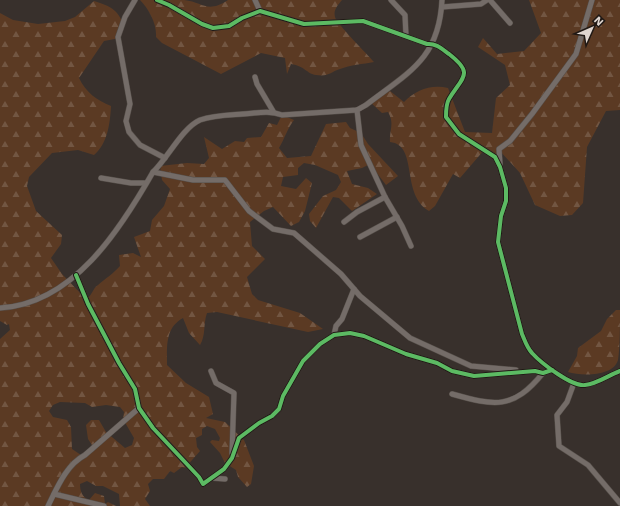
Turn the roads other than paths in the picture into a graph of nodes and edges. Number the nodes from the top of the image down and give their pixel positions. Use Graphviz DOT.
graph roads {
  1 [pos="135,0"];
  2 [pos="157,0"];
  3 [pos="255,0"];
  4 [pos="391,0"];
  5 [pos="398,0"];
  6 [pos="442,0"];
  7 [pos="489,0"];
  8 [pos="592,0"];
  9 [pos="442,7"];
  10 [pos="401,9"];
  11 [pos="260,11"];
  12 [pos="510,23"];
  13 [pos="406,36"];
  14 [pos="434,44"];
  15 [pos="255,77"];
  16 [pos="357,110"];
  17 [pos="273,111"];
  18 [pos="165,158"];
  19 [pos="500,167"];
  20 [pos="153,172"];
  21 [pos="101,178"];
  22 [pos="146,183"];
  23 [pos="385,197"];
  24 [pos="397,217"];
  25 [pos="344,222"];
  26 [pos="360,237"];
  27 [pos="411,246"];
  28 [pos="76,275"];
  29 [pos="354,289"];
  30 [pos="0,308"];
  31 [pos="334,335"];
  32 [pos="552,370"];
  33 [pos="211,371"];
  34 [pos="620,371"];
  35 [pos="533,372"];
  36 [pos="543,373"];
  37 [pos="574,383"];
  38 [pos="452,394"];
  39 [pos="139,408"];
  40 [pos="232,458"];
  41 [pos="209,478"];
  42 [pos="225,479"];
  43 [pos="54,494"];
  44 [pos="620,503"];
  45 [pos="48,506"];
  46 [pos="104,506"];
  1 -- 18 [label="street"];
  2 -- 11 [label="street"];
  3 -- 11 [label="street"];
  4 -- 10 [label="street"];
  5 -- 10 [label="street"];
  6 -- 9 [label="street"];
  7 -- 9 [label="street"];
  7 -- 12 [label="street"];
  8 -- 19 [label="street"];
  9 -- 14 [label="street"];
  10 -- 13 [label="street"];
  11 -- 13 [label="street"];
  13 -- 14 [label="street"];
  14 -- 16 [label="street"];
  14 -- 19 [label="street"];
  15 -- 17 [label="street"];
  16 -- 17 [label="street"];
  16 -- 23 [label="street"];
  17 -- 18 [label="street"];
  18 -- 20 [label="street"];
  19 -- 32 [label="street"];
  20 -- 22 [label="street"];
  20 -- 29 [label="street"];
  21 -- 22 [label="street"];
  22 -- 28 [label="street"];
  23 -- 24 [label="street"];
  23 -- 25 [label="street"];
  24 -- 26 [label="street"];
  24 -- 27 [label="street"];
  28 -- 30 [label="street"];
  28 -- 39 [label="street"];
  29 -- 31 [label="street"];
  29 -- 35 [label="street"];
  31 -- 35 [label="street"];
  31 -- 40 [label="street"];
  32 -- 36 [label="street"];
  32 -- 37 [label="street"];
  33 -- 40 [label="street"];
  34 -- 37 [label="street"];
  35 -- 36 [label="street"];
  36 -- 38 [label="street"];
  37 -- 44 [label="street"];
  39 -- 41 [label="street"];
  39 -- 43 [label="street"];
  40 -- 41 [label="street"];
  41 -- 42 [label="street"];
  43 -- 45 [label="street"];
  43 -- 46 [label="street"];
}
